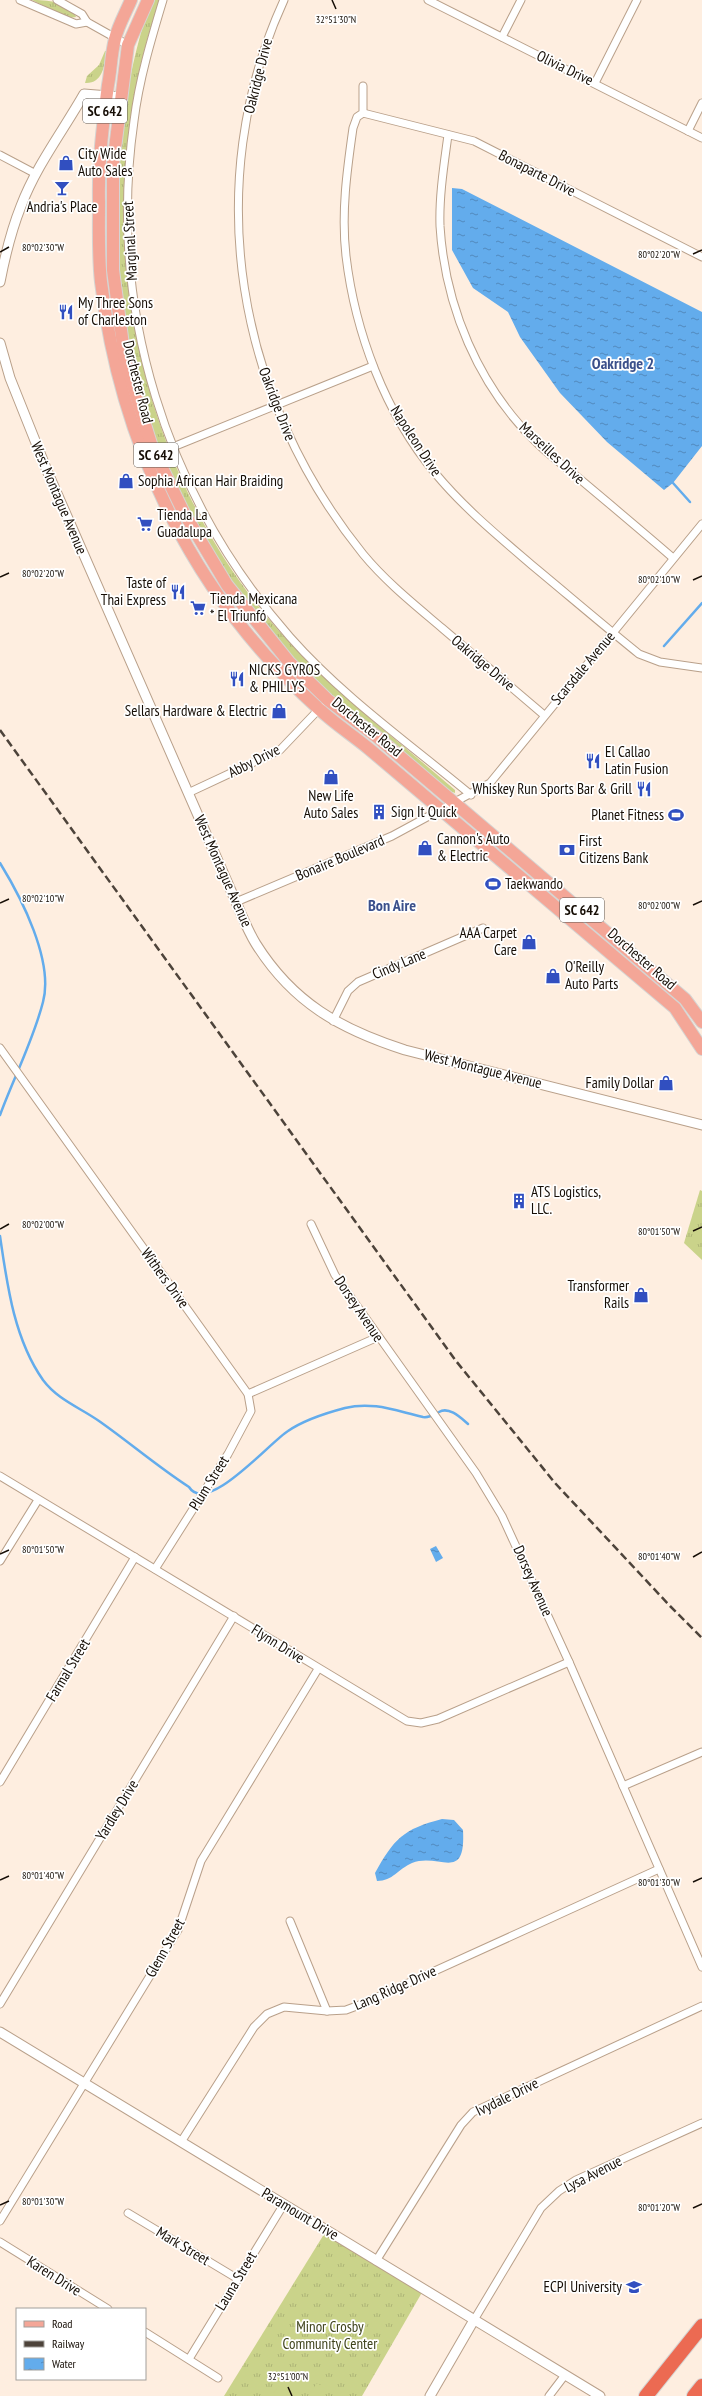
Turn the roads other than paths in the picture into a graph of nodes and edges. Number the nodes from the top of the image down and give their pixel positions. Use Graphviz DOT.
graph roads {
  1 [pos="20,0"];
  2 [pos="58,0"];
  3 [pos="132,0"];
  4 [pos="148,0"];
  5 [pos="163,0"];
  6 [pos="284,0"];
  7 [pos="428,0"];
  8 [pos="521,0"];
  9 [pos="637,0"];
  10 [pos="87,22"];
  11 [pos="115,37"];
  12 [pos="502,37"];
  13 [pos="128,45"];
  14 [pos="595,83"];
  15 [pos="363,86"];
  16 [pos="107,96"];
  17 [pos="121,97"];
  18 [pos="702,103"];
  19 [pos="363,113"];
  20 [pos="688,131"];
  21 [pos="448,135"];
  22 [pos="702,138"];
  23 [pos="0,155"];
  24 [pos="36,174"];
  25 [pos="702,257"];
  26 [pos="0,282"];
  27 [pos="0,346"];
  28 [pos="373,366"];
  29 [pos="277,407"];
  30 [pos="173,447"];
  31 [pos="702,524"];
  32 [pos="674,558"];
  33 [pos="612,632"];
  34 [pos="702,668"];
  35 [pos="328,700"];
  36 [pos="319,709"];
  37 [pos="544,714"];
  38 [pos="188,792"];
  39 [pos="471,795"];
  40 [pos="456,803"];
  41 [pos="442,810"];
  42 [pos="236,902"];
  43 [pos="484,928"];
  44 [pos="333,1021"];
  45 [pos="702,1022"];
  46 [pos="0,1048"];
  47 [pos="702,1049"];
  48 [pos="702,1125"];
  49 [pos="311,1224"];
  50 [pos="378,1336"];
  51 [pos="248,1394"];
  52 [pos="0,1476"];
  53 [pos="38,1500"];
  54 [pos="136,1557"];
  55 [pos="0,1561"];
  56 [pos="155,1569"];
  57 [pos="234,1616"];
  58 [pos="569,1662"];
  59 [pos="318,1669"];
  60 [pos="702,1752"];
  61 [pos="0,1782"];
  62 [pos="624,1786"];
  63 [pos="659,1869"];
  64 [pos="290,1921"];
  65 [pos="702,1967"];
  66 [pos="0,2004"];
  67 [pos="702,2006"];
  68 [pos="327,2011"];
  69 [pos="0,2032"];
  70 [pos="84,2083"];
  71 [pos="702,2123"];
  72 [pos="181,2142"];
  73 [pos="284,2204"];
  74 [pos="128,2213"];
  75 [pos="0,2221"];
  76 [pos="0,2242"];
  77 [pos="376,2261"];
  78 [pos="238,2278"];
  79 [pos="106,2308"];
  80 [pos="474,2320"];
  81 [pos="702,2326"];
  82 [pos="146,2333"];
  83 [pos="189,2359"];
  84 [pos="565,2375"];
  85 [pos="218,2378"];
  86 [pos="702,2386"];
  87 [pos="430,2396"];
  88 [pos="549,2396"];
  89 [pos="600,2396"];
  90 [pos="646,2396"];
  91 [pos="694,2396"];
  1 -- 10 [label="street"];
  2 -- 10 [label="street"];
  3 -- 11 [label="main road, Dorchester Road / SC 642"];
  4 -- 13 [label="main road, Dorchester Road / SC 642"];
  5 -- 30 [label="street, Marginal Street"];
  6 -- 29 [label="street, Oakridge Drive"];
  7 -- 12 [label="street, Olivia Drive"];
  8 -- 12 [label="street"];
  9 -- 14 [label="street"];
  10 -- 11 [label="street"];
  11 -- 13 [label="street"];
  11 -- 16 [label="main road, Dorchester Road / SC 642"];
  12 -- 14 [label="street, Olivia Drive"];
  13 -- 17 [label="main road, Dorchester Road / SC 642"];
  14 -- 20 [label="street, Olivia Drive"];
  15 -- 19 [label="street"];
  16 -- 17 [label="street"];
  16 -- 24 [label="street"];
  16 -- 36 [label="main road, Dorchester Road / SC 642"];
  17 -- 35 [label="main road, Dorchester Road / SC 642"];
  18 -- 20 [label="street"];
  19 -- 21 [label="street, Bonaparte Drive"];
  19 -- 28 [label="street, Napoleon Drive"];
  20 -- 22 [label="street, Olivia Drive"];
  21 -- 25 [label="street, Bonaparte Drive"];
  21 -- 32 [label="street, Marseilles Drive"];
  23 -- 24 [label="street"];
  24 -- 26 [label="street"];
  27 -- 38 [label="street, West Montague Avenue"];
  28 -- 29 [label="street"];
  28 -- 33 [label="street, Napoleon Drive"];
  29 -- 30 [label="street"];
  29 -- 37 [label="street, Oakridge Drive"];
  30 -- 39 [label="street, Marginal Street"];
  31 -- 32 [label="street, Scarsdale Avenue"];
  32 -- 33 [label="street, Scarsdale Avenue"];
  33 -- 34 [label="street, Napoleon Drive"];
  33 -- 37 [label="street, Scarsdale Avenue"];
  35 -- 36 [label="street, Abby Drive"];
  35 -- 40 [label="main road, Dorchester Road / SC 642"];
  36 -- 38 [label="street, Abby Drive"];
  36 -- 41 [label="main road, Dorchester Road / SC 642"];
  37 -- 39 [label="street, Scarsdale Avenue"];
  38 -- 42 [label="street, West Montague Avenue"];
  39 -- 40 [label="street, Scarsdale Avenue"];
  40 -- 41 [label="street, Bonaire Boulevard"];
  40 -- 45 [label="main road, Dorchester Road / SC 642"];
  41 -- 42 [label="street, Bonaire Boulevard"];
  41 -- 47 [label="main road, Dorchester Road / SC 642"];
  42 -- 44 [label="street, West Montague Avenue"];
  43 -- 44 [label="street, Cindy Lane"];
  44 -- 48 [label="street, West Montague Avenue"];
  46 -- 51 [label="street, Withers Drive"];
  49 -- 50 [label="street, Dorsey Avenue"];
  50 -- 51 [label="street"];
  50 -- 58 [label="street, Dorsey Avenue"];
  51 -- 56 [label="street, Plum Street"];
  52 -- 53 [label="street, Flynn Drive"];
  53 -- 54 [label="street, Flynn Drive"];
  53 -- 55 [label="street"];
  54 -- 56 [label="street, Flynn Drive"];
  54 -- 61 [label="street, Farmal Street"];
  56 -- 57 [label="street, Flynn Drive"];
  57 -- 59 [label="street, Flynn Drive"];
  57 -- 66 [label="street, Yardley Drive"];
  58 -- 59 [label="street, Flynn Drive"];
  58 -- 62 [label="street, Dorsey Avenue"];
  59 -- 70 [label="street, Glenn Street"];
  60 -- 62 [label="street"];
  62 -- 63 [label="street, Dorsey Avenue"];
  63 -- 65 [label="street, Dorsey Avenue"];
  63 -- 68 [label="street, Lang Ridge Drive"];
  64 -- 68 [label="street"];
  67 -- 77 [label="street, Ivydale Drive"];
  68 -- 72 [label="street, Lang Ridge Drive"];
  69 -- 70 [label="street, Paramount Drive"];
  70 -- 72 [label="street, Paramount Drive"];
  70 -- 75 [label="street, Glenn Street"];
  71 -- 80 [label="street, Lysa Avenue"];
  72 -- 73 [label="street, Paramount Drive"];
  73 -- 77 [label="street, Paramount Drive"];
  73 -- 78 [label="street, Launa Street"];
  74 -- 78 [label="street, Mark Street"];
  76 -- 79 [label="street, Karen Drive"];
  77 -- 80 [label="street, Paramount Drive"];
  78 -- 83 [label="street, Launa Street"];
  80 -- 84 [label="street, Paramount Drive"];
  80 -- 87 [label="street"];
  81 -- 90 [label="highway"];
  82 -- 83 [label="street"];
  83 -- 85 [label="street"];
  84 -- 88 [label="street"];
  84 -- 89 [label="street, Paramount Drive"];
  86 -- 91 [label="highway"];
}
